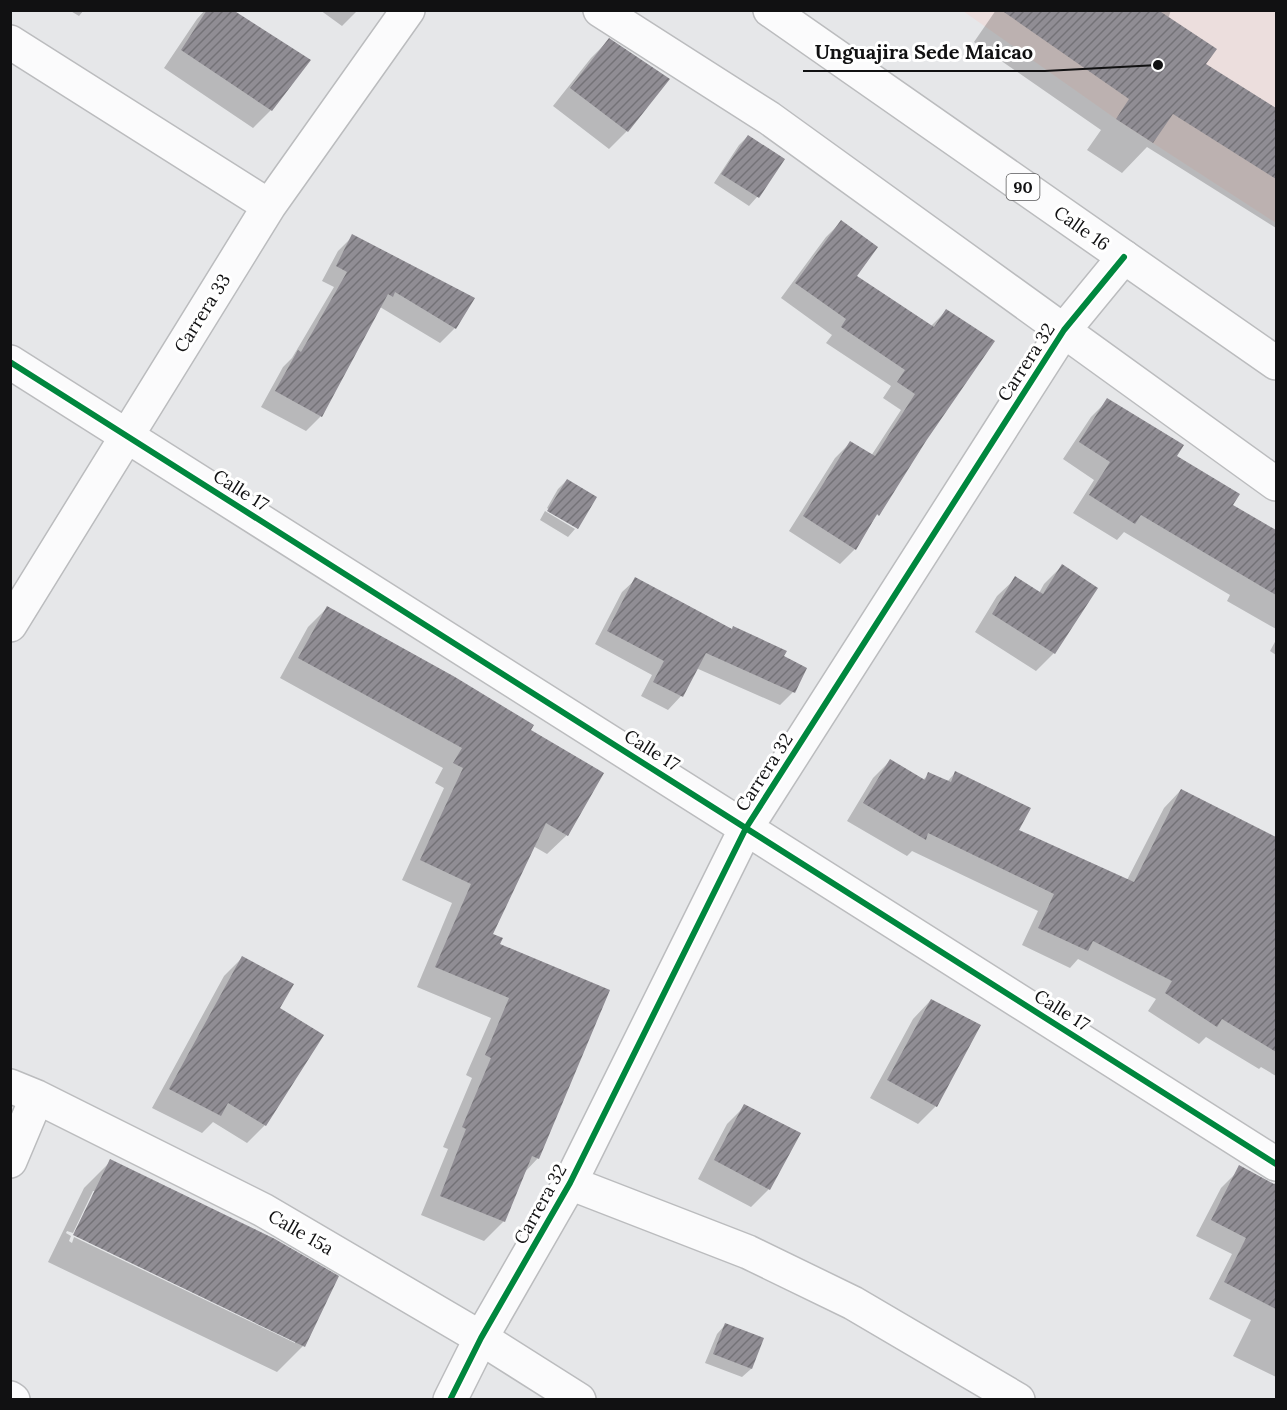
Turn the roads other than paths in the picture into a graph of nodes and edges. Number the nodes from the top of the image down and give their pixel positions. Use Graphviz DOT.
graph roads {
  1 [pos="408,10"];
  2 [pos="600,10"];
  3 [pos="770,10"];
  4 [pos="10,42"];
  5 [pos="269,206"];
  6 [pos="1124,257"];
  7 [pos="1064,330"];
  8 [pos="10,362"];
  9 [pos="1276,363"];
  10 [pos="127,435"];
  11 [pos="1276,484"];
  12 [pos="10,625"];
  13 [pos="746,828"];
  14 [pos="24,1092"];
  15 [pos="10,1161"];
  16 [pos="1276,1164"];
  17 [pos="570,1184"];
  18 [pos="482,1338"];
  19 [pos="450,1400"];
  20 [pos="579,1400"];
  21 [pos="1018,1400"];
  1 -- 5 [label="main road, Carrera 33"];
  2 -- 7 [label="main road"];
  3 -- 6 [label="main road, Calle 16 / 90"];
  4 -- 5 [label="main road"];
  5 -- 10 [label="main road, Carrera 33"];
  6 -- 7 [label="main road, Carrera 32"];
  6 -- 9 [label="main road, Calle 16 / 90"];
  7 -- 11 [label="main road"];
  7 -- 13 [label="main road, Carrera 32"];
  8 -- 10 [label="main road, Calle 17"];
  10 -- 12 [label="main road, Carrera 33"];
  10 -- 13 [label="main road, Calle 17"];
  13 -- 16 [label="main road, Calle 17"];
  13 -- 17 [label="main road, Carrera 32"];
  14 -- 15 [label="main road"];
  14 -- 18 [label="main road, Calle 15a"];
  17 -- 18 [label="main road, Carrera 32"];
  17 -- 21 [label="main road"];
  18 -- 19 [label="main road, Carrera 32"];
  18 -- 20 [label="main road, Calle 15a"];
}
